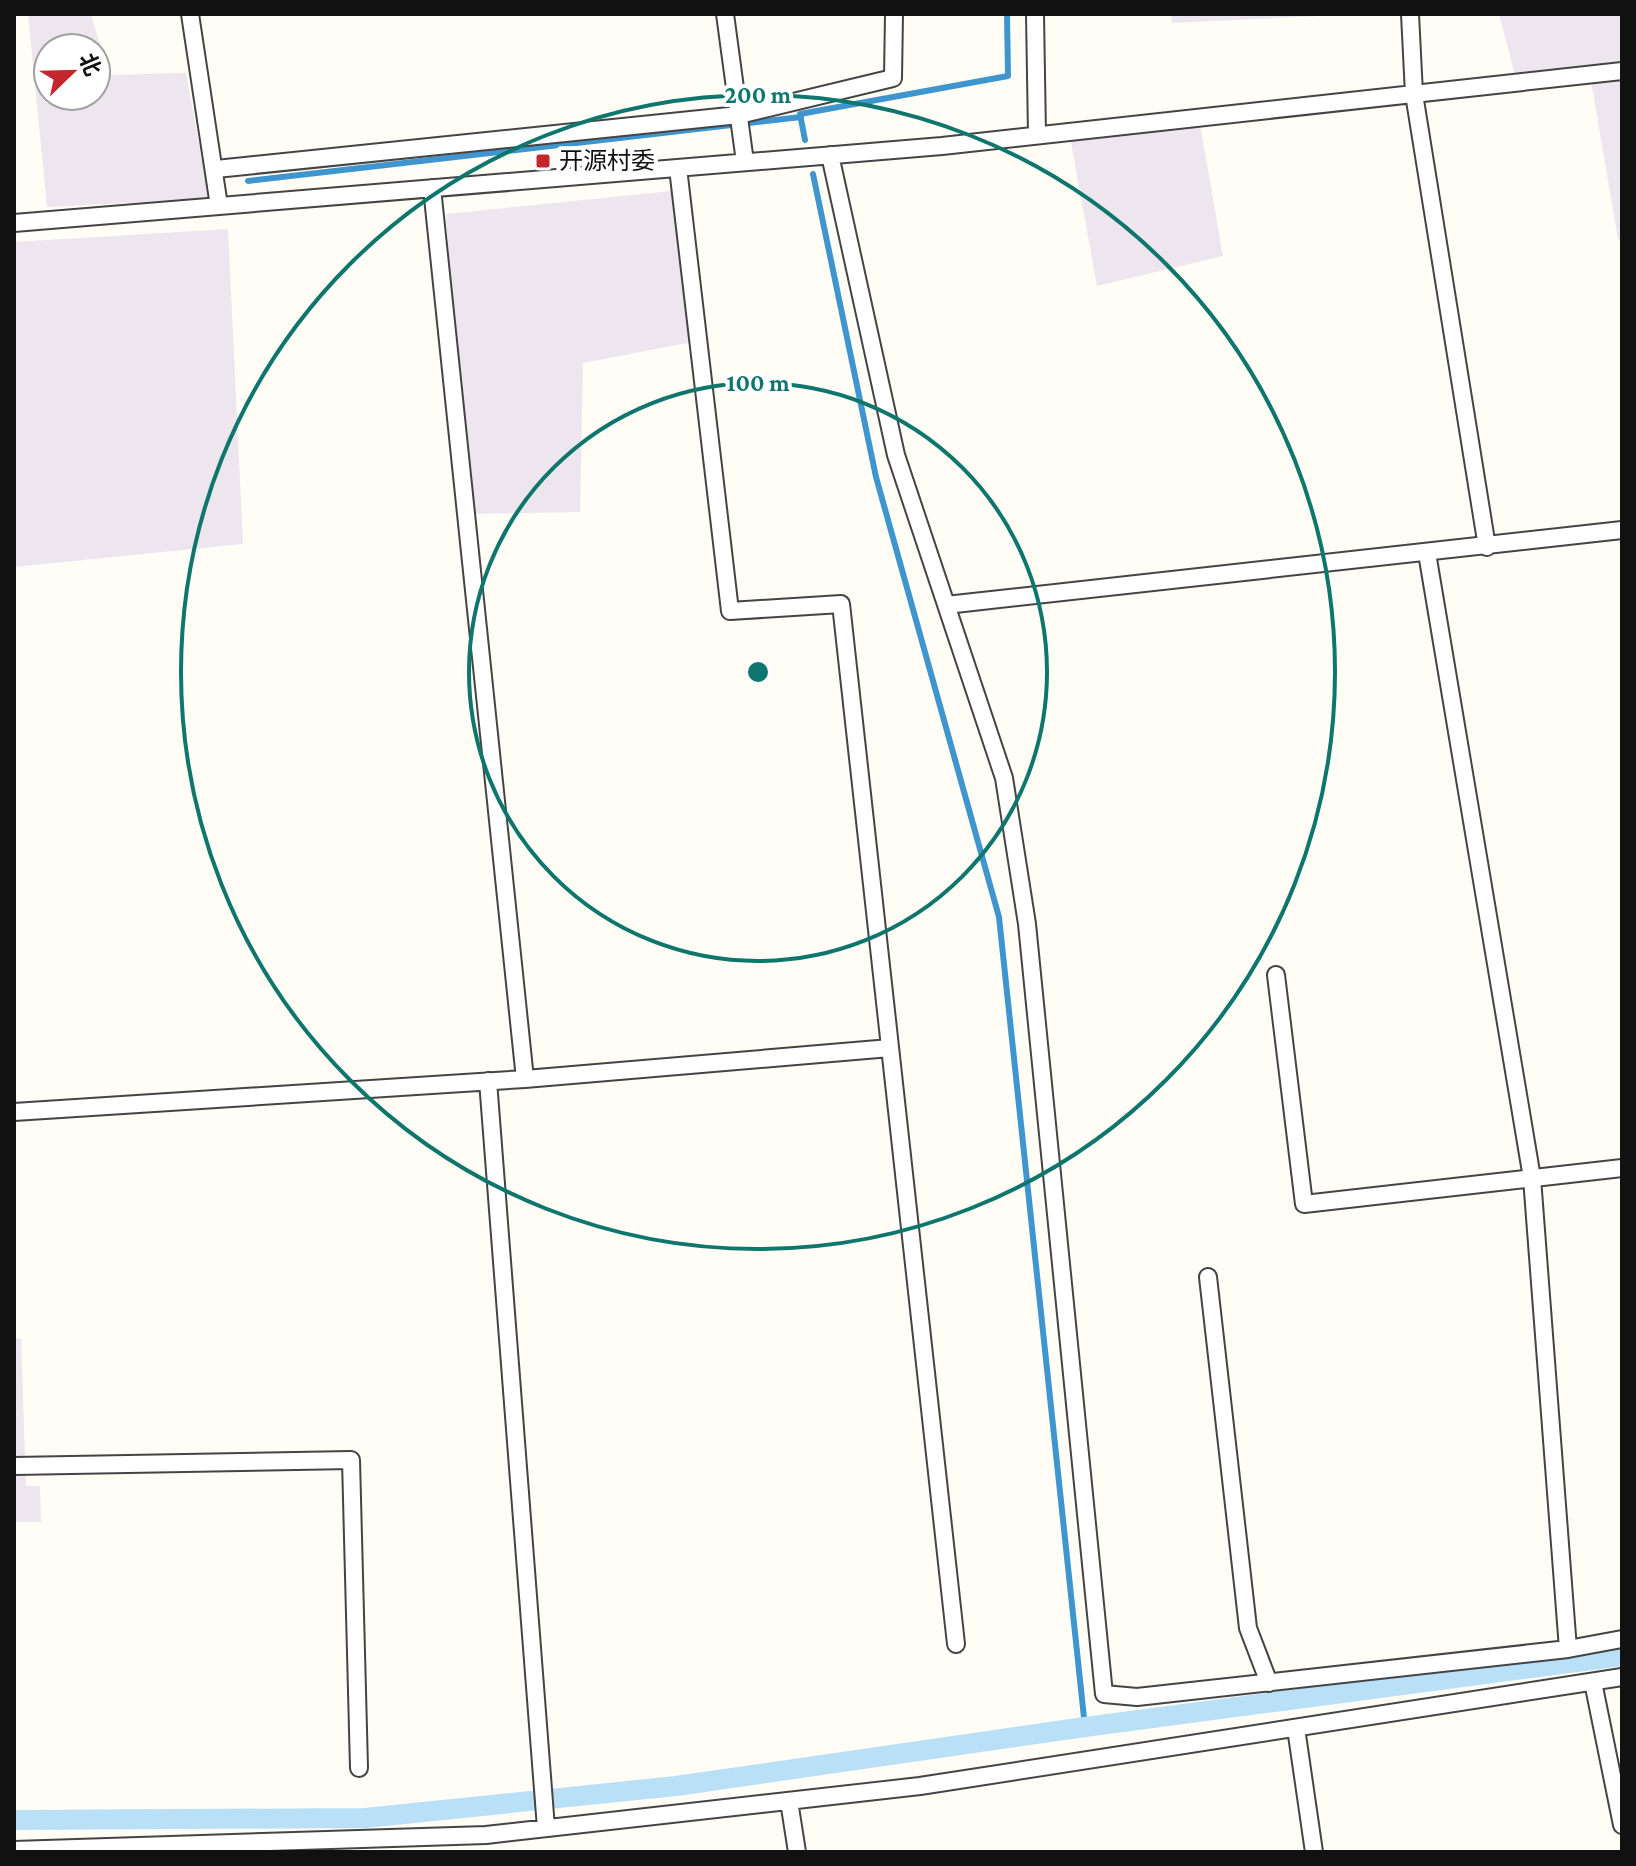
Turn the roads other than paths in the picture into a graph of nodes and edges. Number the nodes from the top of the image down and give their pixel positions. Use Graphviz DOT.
graph roads {
  1 [pos="190,14"];
  2 [pos="725,14"];
  3 [pos="894,14"];
  4 [pos="1035,14"];
  5 [pos="1410,14"];
  6 [pos="1622,71"];
  7 [pos="1414,94"];
  8 [pos="739,115"];
  9 [pos="1037,135"];
  10 [pos="830,155"];
  11 [pos="745,162"];
  12 [pos="678,168"];
  13 [pos="216,169"];
  14 [pos="432,188"];
  15 [pos="219,206"];
  16 [pos="14,223"];
  17 [pos="1622,530"];
  18 [pos="1487,547"];
  19 [pos="1427,553"];
  20 [pos="946,605"];
  21 [pos="1276,975"];
  22 [pos="890,1048"];
  23 [pos="525,1079"];
  24 [pos="488,1081"];
  25 [pos="14,1112"];
  26 [pos="1622,1168"];
  27 [pos="1532,1178"];
  28 [pos="1208,1277"];
  29 [pos="14,1466"];
  30 [pos="1622,1639"];
  31 [pos="956,1644"];
  32 [pos="1568,1649"];
  33 [pos="1622,1677"];
  34 [pos="1593,1682"];
  35 [pos="1269,1683"];
  36 [pos="1296,1728"];
  37 [pos="359,1768"];
  38 [pos="789,1801"];
  39 [pos="1622,1825"];
  40 [pos="546,1828"];
  41 [pos="14,1850"];
  42 [pos="797,1852"];
  43 [pos="1314,1852"];
  1 -- 13 [label="street"];
  2 -- 8 [label="street"];
  3 -- 8 [label="street"];
  4 -- 9 [label="street"];
  5 -- 7 [label="street"];
  6 -- 7 [label="street"];
  7 -- 9 [label="street"];
  7 -- 18 [label="street"];
  8 -- 11 [label="street"];
  8 -- 13 [label="street"];
  9 -- 10 [label="street"];
  10 -- 11 [label="street"];
  10 -- 20 [label="street"];
  11 -- 12 [label="street"];
  12 -- 14 [label="street"];
  12 -- 22 [label="street"];
  13 -- 15 [label="street"];
  14 -- 15 [label="street"];
  14 -- 23 [label="street"];
  15 -- 16 [label="street"];
  17 -- 18 [label="street"];
  18 -- 19 [label="street"];
  19 -- 20 [label="street"];
  19 -- 27 [label="street"];
  20 -- 35 [label="street"];
  21 -- 27 [label="street"];
  22 -- 23 [label="street"];
  22 -- 31 [label="street"];
  23 -- 24 [label="street"];
  24 -- 25 [label="street"];
  24 -- 40 [label="street"];
  26 -- 27 [label="street"];
  27 -- 32 [label="street"];
  28 -- 35 [label="street"];
  29 -- 37 [label="street"];
  30 -- 32 [label="street"];
  32 -- 35 [label="street"];
  33 -- 34 [label="street"];
  34 -- 36 [label="street"];
  34 -- 39 [label="street"];
  36 -- 38 [label="street"];
  36 -- 43 [label="street"];
  38 -- 40 [label="street"];
  38 -- 42 [label="street"];
  40 -- 41 [label="street"];
}
